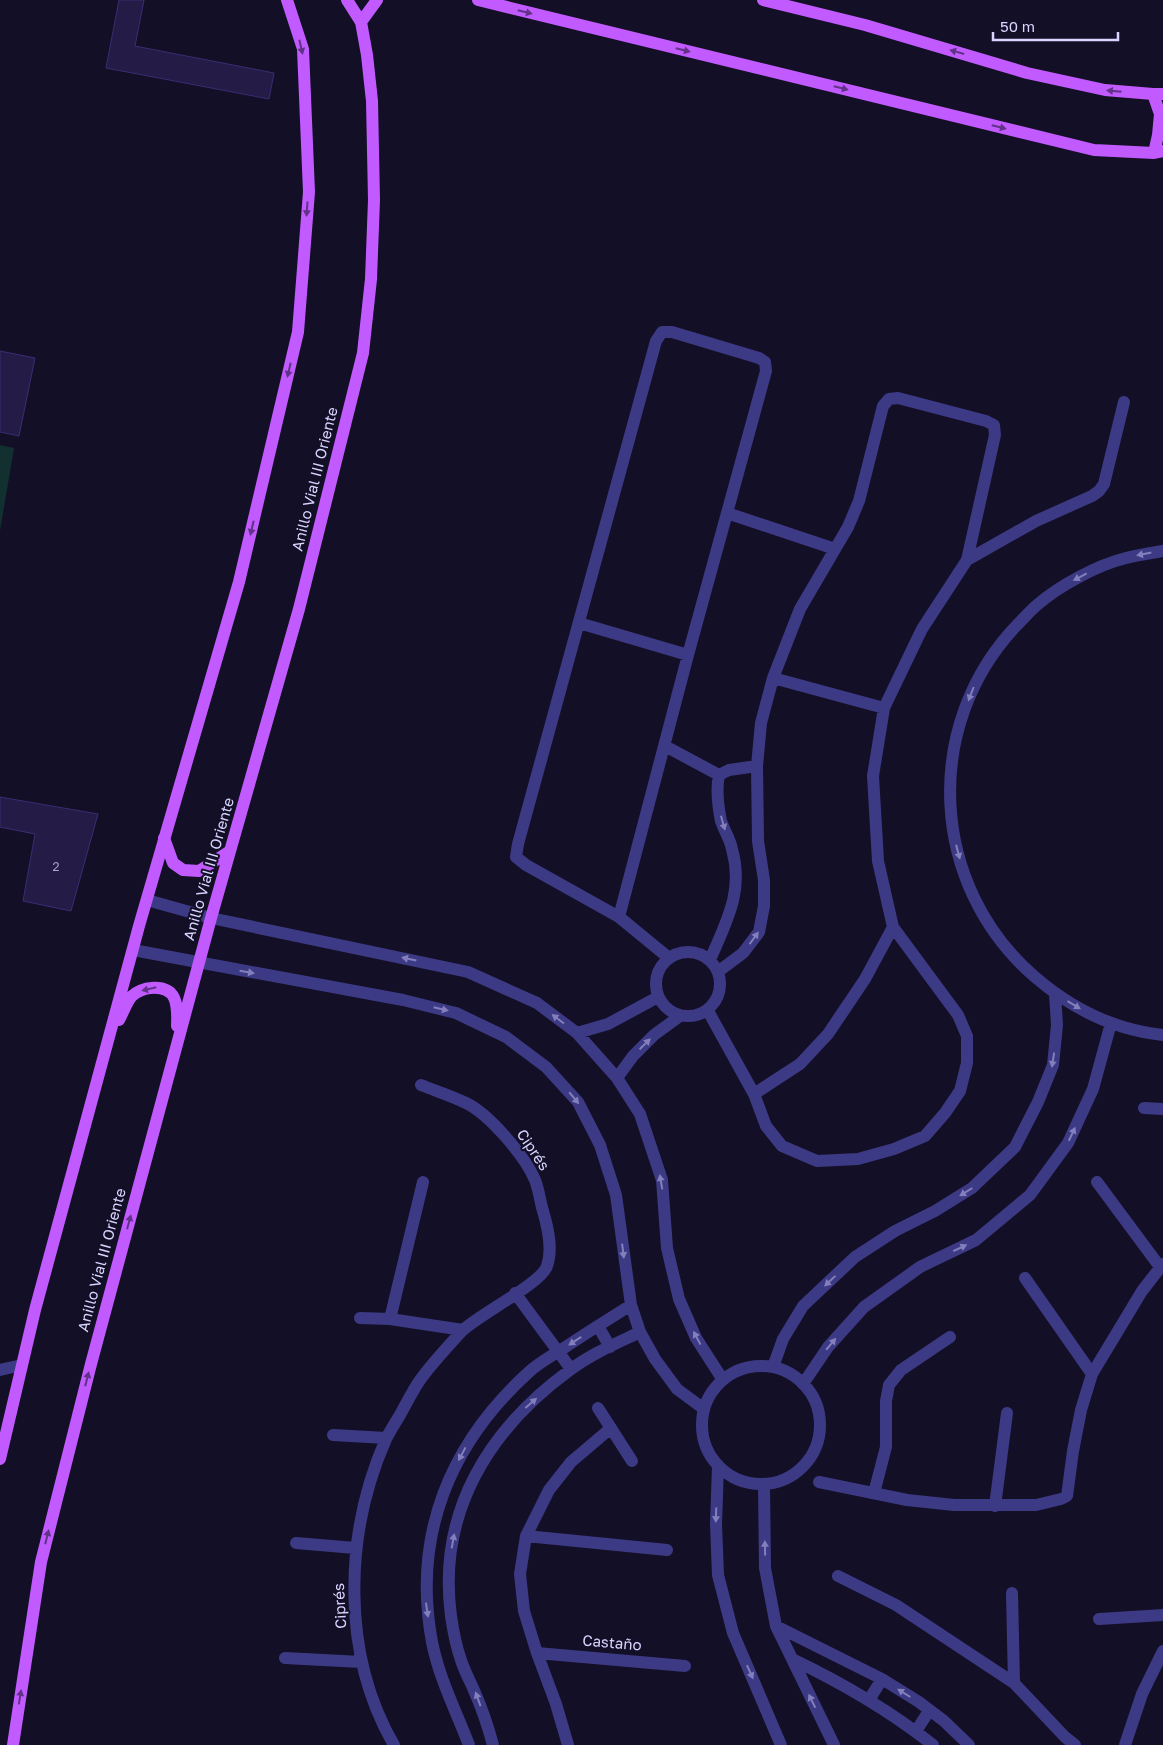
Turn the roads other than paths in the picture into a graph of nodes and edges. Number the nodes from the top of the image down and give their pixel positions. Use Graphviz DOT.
graph roads {
  1 [pos="287,0"];
  2 [pos="347,0"];
  3 [pos="377,0"];
  4 [pos="478,0"];
  5 [pos="763,0"];
  6 [pos="361,22"];
  7 [pos="1158,94"];
  8 [pos="1158,152"];
  9 [pos="1124,402"];
  10 [pos="727,513"];
  11 [pos="836,549"];
  12 [pos="1163,550"];
  13 [pos="967,560"];
  14 [pos="579,623"];
  15 [pos="688,655"];
  16 [pos="773,678"];
  17 [pos="884,708"];
  18 [pos="665,746"];
  19 [pos="757,766"];
  20 [pos="719,775"];
  21 [pos="164,838"];
  22 [pos="230,851"];
  23 [pos="147,900"];
  24 [pos="619,917"];
  25 [pos="212,918"];
  26 [pos="893,927"];
  27 [pos="133,950"];
  28 [pos="669,958"];
  29 [pos="710,960"];
  30 [pos="199,963"];
  31 [pos="718,971"];
  32 [pos="1055,994"];
  33 [pos="658,997"];
  34 [pos="708,1011"];
  35 [pos="680,1016"];
  36 [pos="1111,1023"];
  37 [pos="577,1033"];
  38 [pos="1163,1035"];
  39 [pos="108,1042"];
  40 [pos="176,1051"];
  41 [pos="618,1078"];
  42 [pos="421,1085"];
  43 [pos="754,1094"];
  44 [pos="1144,1108"];
  45 [pos="1163,1109"];
  46 [pos="423,1182"];
  47 [pos="1097,1182"];
  48 [pos="1161,1265"];
  49 [pos="1025,1278"];
  50 [pos="515,1293"];
  51 [pos="631,1305"];
  52 [pos="360,1318"];
  53 [pos="390,1319"];
  54 [pos="598,1326"];
  55 [pos="463,1330"];
  56 [pos="640,1332"];
  57 [pos="950,1337"];
  58 [pos="610,1347"];
  59 [pos="557,1352"];
  60 [pos="22,1366"];
  61 [pos="773,1367"];
  62 [pos="571,1369"];
  63 [pos="0,1370"];
  64 [pos="1092,1374"];
  65 [pos="722,1380"];
  66 [pos="804,1384"];
  67 [pos="598,1408"];
  68 [pos="704,1409"];
  69 [pos="1007,1413"];
  70 [pos="611,1428"];
  71 [pos="333,1435"];
  72 [pos="386,1438"];
  73 [pos="0,1459"];
  74 [pos="632,1461"];
  75 [pos="718,1466"];
  76 [pos="819,1482"];
  77 [pos="764,1484"];
  78 [pos="874,1493"];
  79 [pos="995,1506"];
  80 [pos="526,1536"];
  81 [pos="296,1543"];
  82 [pos="356,1548"];
  83 [pos="667,1550"];
  84 [pos="838,1576"];
  85 [pos="1012,1593"];
  86 [pos="1163,1615"];
  87 [pos="1100,1619"];
  88 [pos="776,1626"];
  89 [pos="1163,1651"];
  90 [pos="537,1653"];
  91 [pos="285,1658"];
  92 [pos="792,1659"];
  93 [pos="361,1662"];
  94 [pos="685,1666"];
  95 [pos="882,1680"];
  96 [pos="1014,1683"];
  97 [pos="869,1700"];
  98 [pos="929,1710"];
  99 [pos="916,1731"];
  100 [pos="13,1745"];
  101 [pos="394,1745"];
  102 [pos="470,1745"];
  103 [pos="493,1745"];
  104 [pos="568,1745"];
  105 [pos="782,1745"];
  106 [pos="834,1745"];
  107 [pos="933,1745"];
  108 [pos="969,1745"];
  109 [pos="1075,1745"];
  110 [pos="1125,1745"];
  1 -- 21 [label="main road, one-way"];
  2 -- 6 [label="main road, Anillo Vial III Oriente"];
  3 -- 6 [label="main road"];
  4 -- 8 [label="main road, one-way"];
  7 -- 5 [label="main road, one-way"];
  6 -- 22 [label="main road, Anillo Vial III Oriente"];
  7 -- 8 [label="main road"];
  9 -- 13 [label="street"];
  10 -- 11 [label="street"];
  10 -- 14 [label="street"];
  10 -- 15 [label="street"];
  11 -- 13 [label="street"];
  11 -- 16 [label="street"];
  12 -- 32 [label="street, one-way"];
  13 -- 17 [label="street"];
  14 -- 15 [label="street"];
  14 -- 24 [label="street"];
  15 -- 18 [label="street"];
  16 -- 17 [label="street"];
  16 -- 19 [label="street"];
  17 -- 26 [label="street"];
  18 -- 20 [label="street"];
  18 -- 24 [label="street"];
  19 -- 20 [label="street"];
  31 -- 19 [label="street, one-way"];
  20 -- 29 [label="street, one-way"];
  21 -- 22 [label="main road"];
  21 -- 23 [label="main road"];
  22 -- 25 [label="main road, Anillo Vial III Oriente"];
  23 -- 25 [label="street"];
  23 -- 27 [label="main road"];
  24 -- 28 [label="street"];
  25 -- 30 [label="main road, Anillo Vial III Oriente"];
  37 -- 25 [label="street, one-way"];
  26 -- 43 [label="street"];
  26 -- 43 [label="street"];
  27 -- 30 [label="street"];
  27 -- 39 [label="main road"];
  28 -- 29 [label="street"];
  28 -- 33 [label="street"];
  29 -- 31 [label="street"];
  30 -- 40 [label="main road, Anillo Vial III Oriente"];
  30 -- 51 [label="street, one-way"];
  31 -- 34 [label="street"];
  32 -- 36 [label="street, one-way"];
  32 -- 61 [label="street, one-way"];
  33 -- 35 [label="street"];
  33 -- 37 [label="street"];
  34 -- 35 [label="street"];
  34 -- 43 [label="street"];
  41 -- 35 [label="street, one-way"];
  36 -- 38 [label="street"];
  66 -- 36 [label="street, one-way"];
  37 -- 41 [label="street"];
  40 -- 39 [label="main road, one-way"];
  39 -- 60 [label="main road"];
  100 -- 40 [label="main road, Anillo Vial III Oriente, one-way"];
  65 -- 41 [label="street, one-way"];
  42 -- 50 [label="street, Ciprés"];
  44 -- 45 [label="street"];
  46 -- 53 [label="street"];
  47 -- 48 [label="street"];
  48 -- 64 [label="street"];
  49 -- 64 [label="street"];
  50 -- 55 [label="street, Ciprés"];
  50 -- 59 [label="street"];
  51 -- 54 [label="street"];
  51 -- 56 [label="street"];
  52 -- 53 [label="street"];
  53 -- 55 [label="street"];
  54 -- 58 [label="street"];
  54 -- 59 [label="street, one-way"];
  55 -- 72 [label="street, Ciprés"];
  56 -- 58 [label="street"];
  56 -- 68 [label="street"];
  57 -- 78 [label="street"];
  58 -- 62 [label="street"];
  59 -- 62 [label="street"];
  59 -- 102 [label="street, one-way"];
  60 -- 63 [label="street"];
  60 -- 73 [label="main road"];
  61 -- 65 [label="street"];
  61 -- 66 [label="street"];
  103 -- 62 [label="street, one-way"];
  64 -- 79 [label="street"];
  65 -- 68 [label="street"];
  66 -- 77 [label="street"];
  67 -- 70 [label="street"];
  68 -- 75 [label="street"];
  69 -- 79 [label="street"];
  70 -- 74 [label="street"];
  70 -- 80 [label="street"];
  71 -- 72 [label="street"];
  72 -- 82 [label="street, Ciprés"];
  75 -- 77 [label="street"];
  75 -- 105 [label="street, one-way"];
  76 -- 78 [label="street"];
  88 -- 77 [label="street, one-way"];
  78 -- 79 [label="street"];
  80 -- 83 [label="street"];
  80 -- 90 [label="street"];
  81 -- 82 [label="street"];
  82 -- 93 [label="street, Ciprés"];
  84 -- 96 [label="street"];
  85 -- 96 [label="street"];
  86 -- 87 [label="street"];
  88 -- 92 [label="street"];
  88 -- 95 [label="street"];
  89 -- 110 [label="street"];
  90 -- 94 [label="street, Castaño"];
  90 -- 104 [label="street"];
  91 -- 93 [label="street"];
  92 -- 97 [label="street"];
  106 -- 92 [label="street, one-way"];
  93 -- 101 [label="street, Ciprés"];
  95 -- 97 [label="street"];
  98 -- 95 [label="street, one-way"];
  96 -- 109 [label="street"];
  97 -- 99 [label="street"];
  98 -- 99 [label="street"];
  98 -- 108 [label="street"];
  99 -- 107 [label="street"];
}
